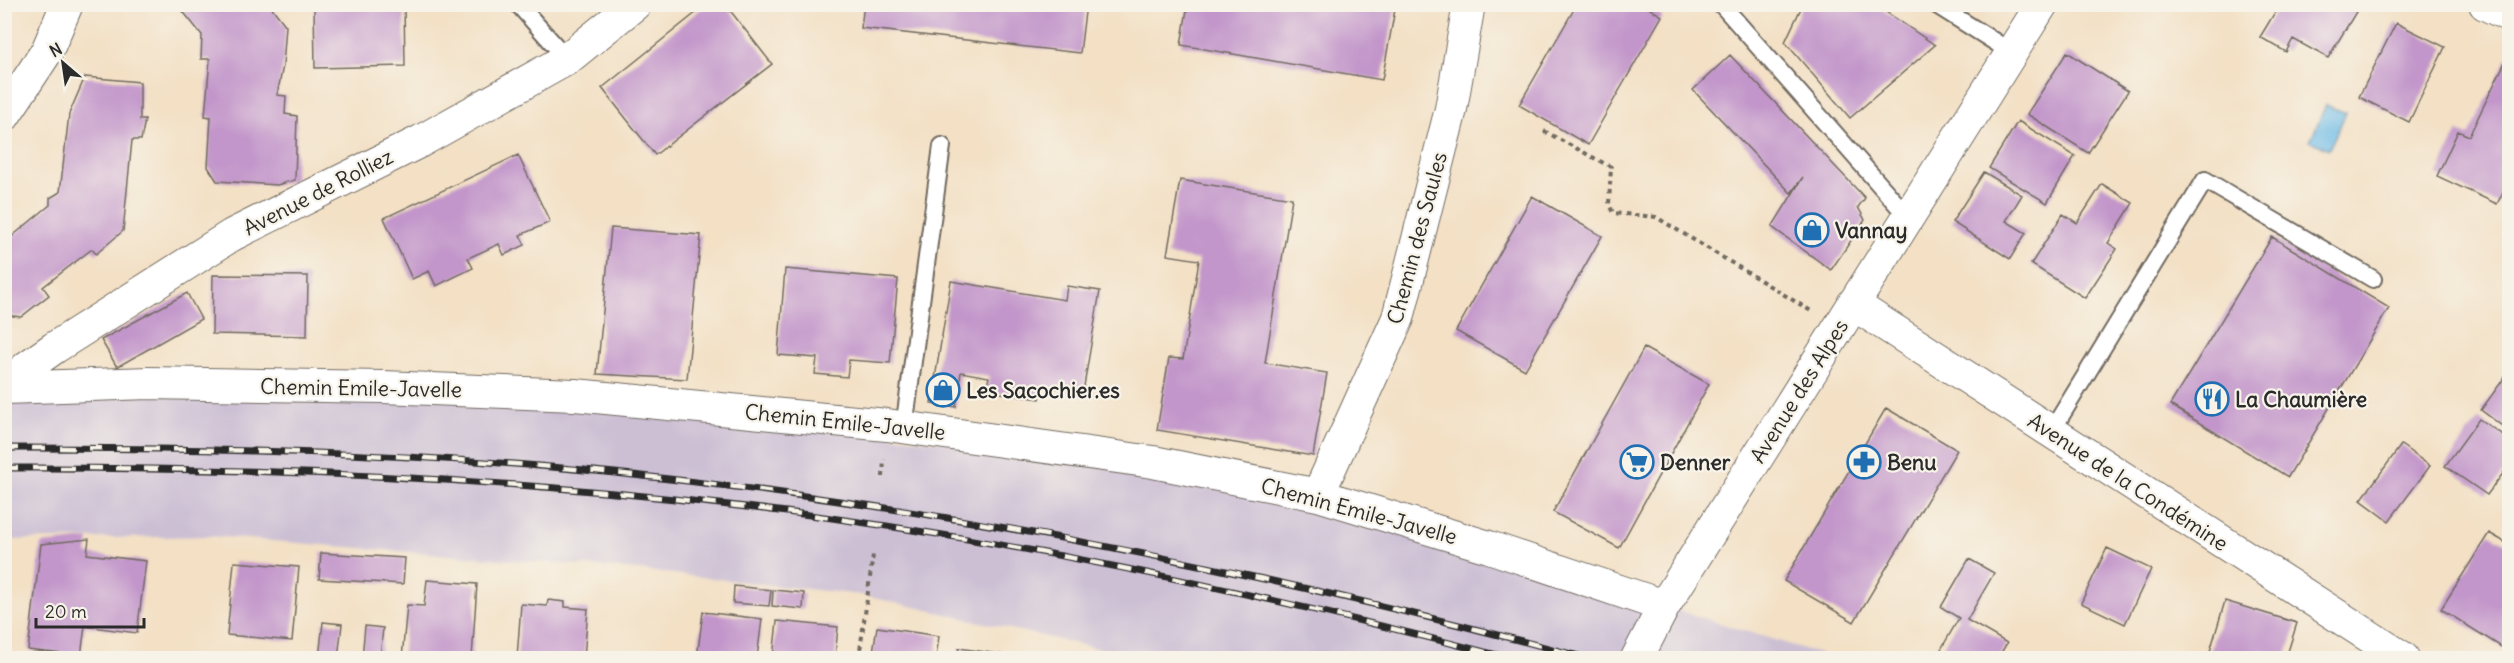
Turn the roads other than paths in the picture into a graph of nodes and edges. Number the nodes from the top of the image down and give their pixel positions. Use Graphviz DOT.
graph roads {
  1 [pos="67,4"];
  2 [pos="518,4"];
  3 [pos="635,4"];
  4 [pos="1470,4"];
  5 [pos="1720,4"];
  6 [pos="1935,4"];
  7 [pos="2042,4"];
  8 [pos="2485,4"];
  9 [pos="2510,16"];
  10 [pos="2011,52"];
  11 [pos="567,59"];
  12 [pos="4,116"];
  13 [pos="942,146"];
  14 [pos="1908,218"];
  15 [pos="2373,279"];
  16 [pos="1853,304"];
  17 [pos="5,388"];
  18 [pos="904,428"];
  19 [pos="2051,432"];
  20 [pos="1318,495"];
  21 [pos="1664,606"];
  22 [pos="1637,658"];
  23 [pos="2403,658"];
  1 -- 12 [label="street"];
  2 -- 11 [label="lane"];
  3 -- 11 [label="street, Avenue de Rolliez"];
  4 -- 20 [label="street, Chemin des Saules"];
  5 -- 14 [label="lane"];
  6 -- 10 [label="lane"];
  7 -- 10 [label="street, Avenue des Alpes"];
  8 -- 9 [label="street"];
  10 -- 14 [label="street, Avenue des Alpes"];
  11 -- 17 [label="street, Avenue de Rolliez"];
  13 -- 18 [label="lane"];
  14 -- 16 [label="street, Avenue des Alpes"];
  15 -- 19 [label="lane"];
  16 -- 19 [label="street, Avenue de la Condémine"];
  16 -- 21 [label="street, Avenue des Alpes"];
  17 -- 18 [label="street, Chemin Emile-Javelle"];
  18 -- 20 [label="street, Chemin Emile-Javelle"];
  19 -- 23 [label="street, Avenue de la Condémine"];
  20 -- 21 [label="street, Chemin Emile-Javelle"];
  21 -- 22 [label="street, Avenue des Alpes"];
}
